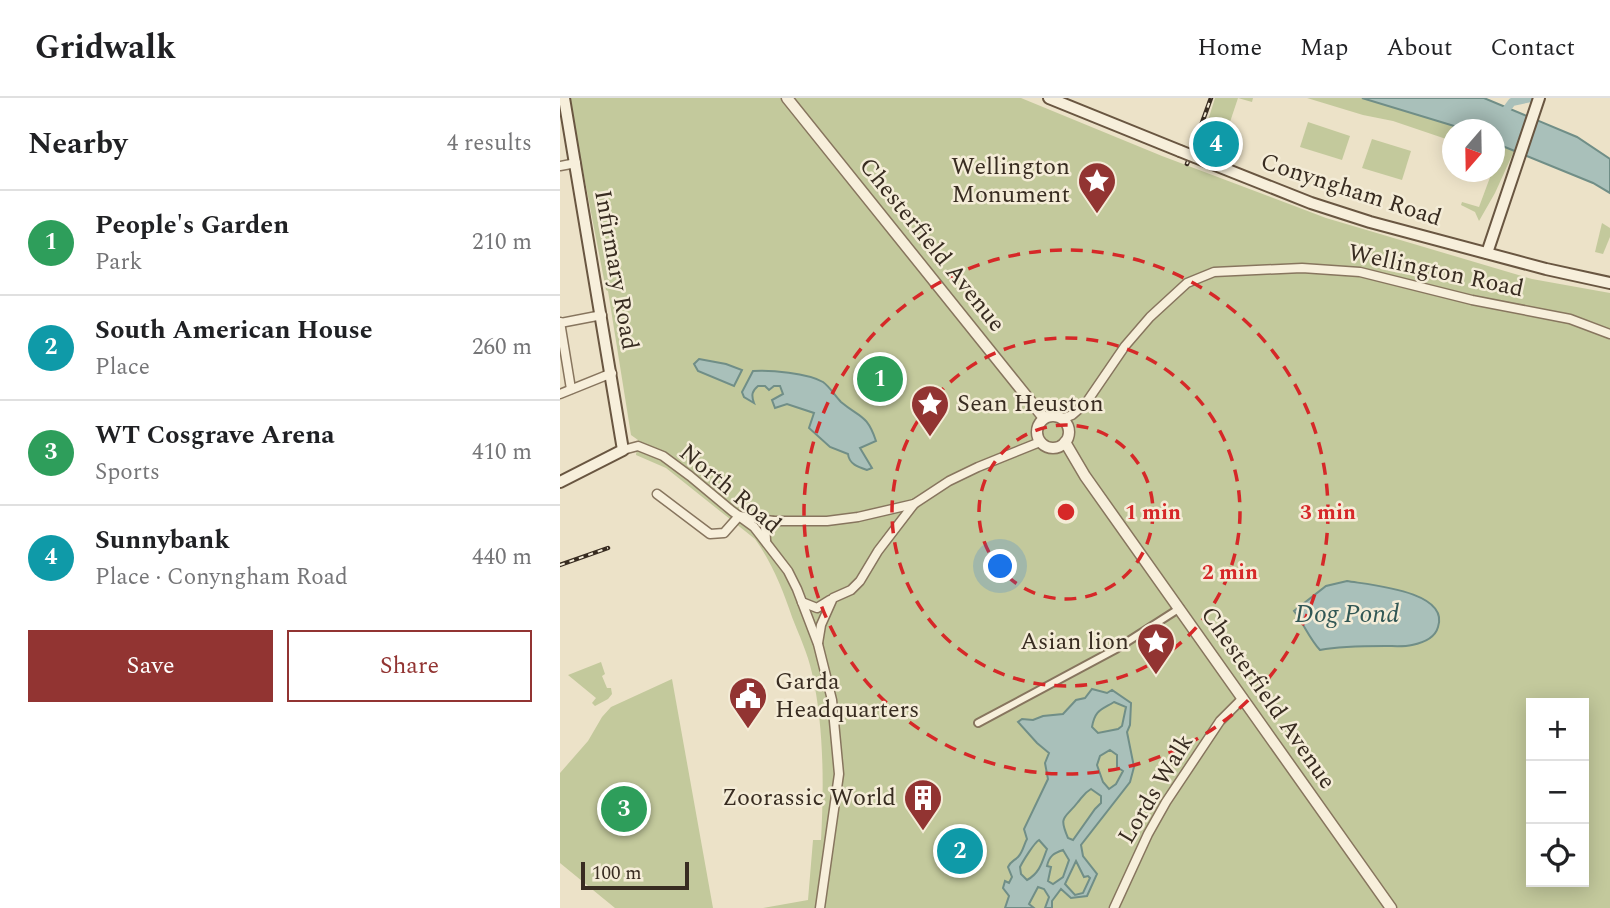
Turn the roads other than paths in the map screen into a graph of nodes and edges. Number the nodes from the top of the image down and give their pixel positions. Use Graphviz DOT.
graph roads {
  1 [pos="564,98"];
  2 [pos="787,98"];
  3 [pos="1049,98"];
  4 [pos="1539,98"];
  5 [pos="576,163"];
  6 [pos="560,166"];
  7 [pos="1487,253"];
  8 [pos="1610,283"];
  9 [pos="602,315"];
  10 [pos="560,323"];
  11 [pos="1610,334"];
  12 [pos="563,360"];
  13 [pos="612,373"];
  14 [pos="571,389"];
  15 [pos="560,394"];
  16 [pos="1044,418"];
  17 [pos="1062,419"];
  18 [pos="1040,442"];
  19 [pos="1065,442"];
  20 [pos="628,449"];
  21 [pos="560,482"];
  22 [pos="657,494"];
  23 [pos="914,504"];
  24 [pos="888,511"];
  25 [pos="739,516"];
  26 [pos="773,521"];
  27 [pos="900,524"];
  28 [pos="766,540"];
  29 [pos="833,598"];
  30 [pos="802,602"];
  31 [pos="1180,608"];
  32 [pos="818,644"];
  33 [pos="1243,698"];
  34 [pos="978,723"];
  35 [pos="820,908"];
  36 [pos="1114,908"];
  37 [pos="1391,908"];
  1 -- 5 [label="main road, Infirmary Road"];
  2 -- 16 [label="street, Chesterfield Avenue"];
  3 -- 7 [label="main road, Conyngham Road, bridge"];
  4 -- 7 [label="main road"];
  5 -- 6 [label="street"];
  5 -- 9 [label="main road, Infirmary Road"];
  7 -- 8 [label="main road, Conyngham Road"];
  9 -- 10 [label="street"];
  9 -- 13 [label="main road, Infirmary Road"];
  10 -- 12 [label="street"];
  11 -- 17 [label="street, Wellington Road"];
  12 -- 14 [label="street"];
  13 -- 14 [label="street"];
  13 -- 20 [label="main road, Infirmary Road"];
  14 -- 15 [label="street"];
  16 -- 17 [label="street"];
  16 -- 18 [label="street"];
  17 -- 19 [label="street"];
  18 -- 19 [label="street"];
  18 -- 23 [label="street"];
  19 -- 31 [label="street, Chesterfield Avenue"];
  20 -- 21 [label="main road"];
  20 -- 25 [label="street, North Road"];
  22 -- 25 [label="street"];
  23 -- 24 [label="street"];
  23 -- 27 [label="street"];
  24 -- 26 [label="street"];
  24 -- 27 [label="street"];
  25 -- 26 [label="street"];
  25 -- 28 [label="street, North Road"];
  26 -- 28 [label="street"];
  27 -- 29 [label="street"];
  28 -- 30 [label="street, North Road"];
  29 -- 30 [label="street"];
  29 -- 32 [label="street"];
  30 -- 32 [label="street, North Road"];
  31 -- 33 [label="street, Chesterfield Avenue"];
  31 -- 34 [label="street"];
  32 -- 35 [label="street, North Road"];
  33 -- 36 [label="street, Lords Walk"];
  33 -- 37 [label="street, Chesterfield Avenue"];
}
